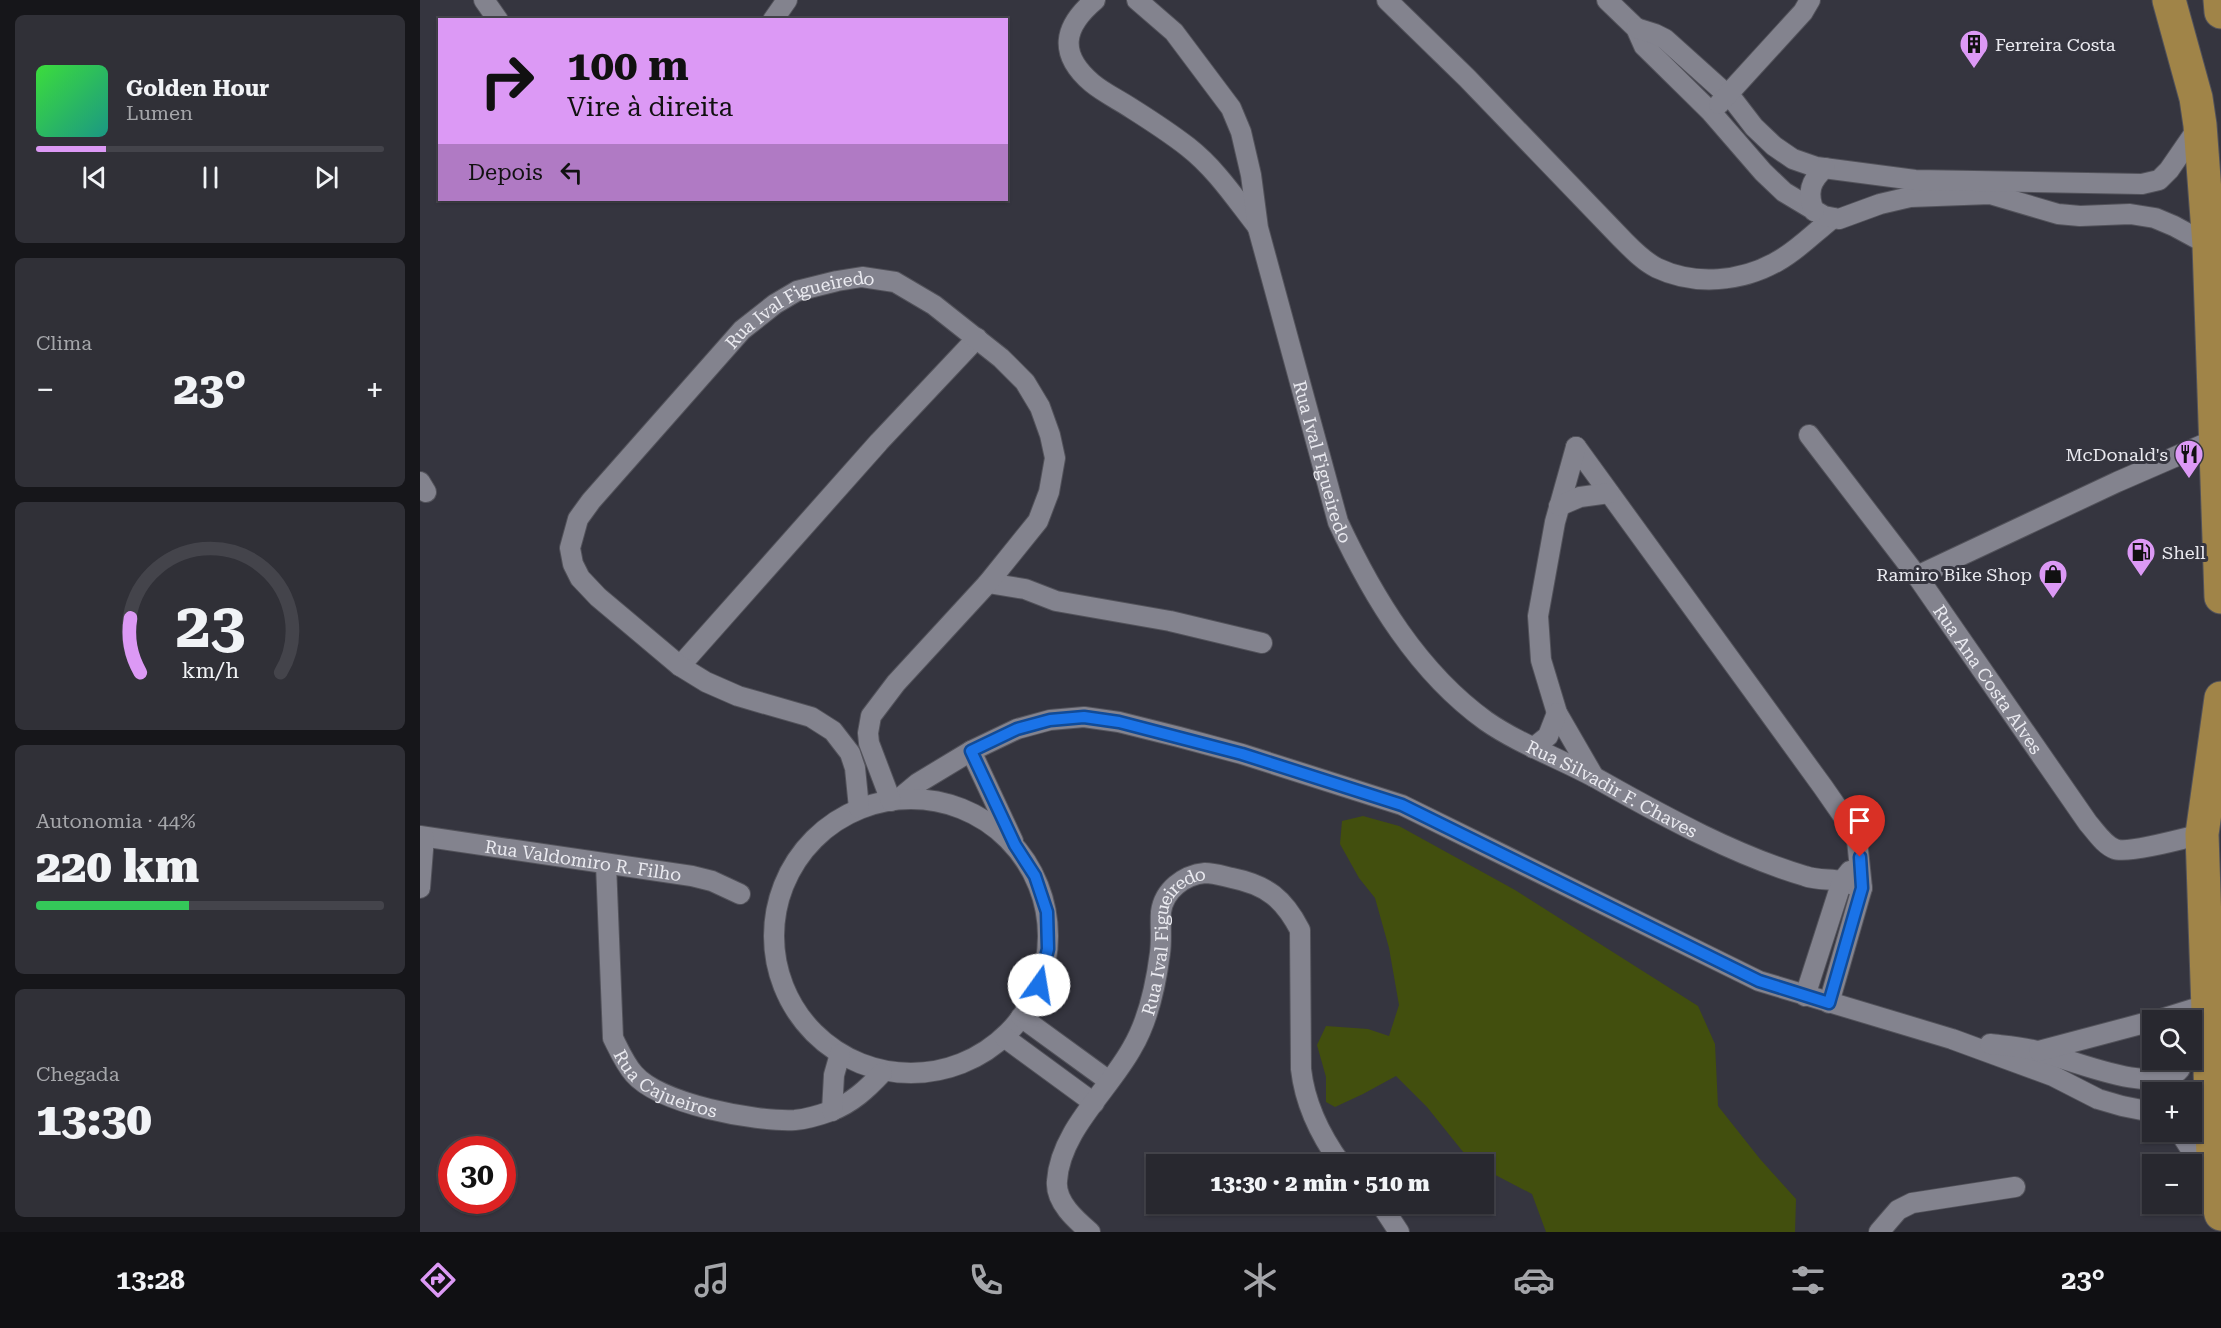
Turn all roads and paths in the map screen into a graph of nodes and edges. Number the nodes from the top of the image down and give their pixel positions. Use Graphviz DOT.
graph roads {
  1 [pos="484,0"];
  2 [pos="787,0"];
  3 [pos="1095,0"];
  4 [pos="1137,0"];
  5 [pos="1387,0"];
  6 [pos="1607,0"];
  7 [pos="1810,0"];
  8 [pos="2169,0"];
  9 [pos="2220,0"];
  10 [pos="2221,12"];
  11 [pos="497,18"];
  12 [pos="774,18"];
  13 [pos="1636,28"];
  14 [pos="1728,95"];
  15 [pos="1711,112"];
  16 [pos="2200,125"];
  17 [pos="1246,153"];
  18 [pos="1825,168"];
  19 [pos="1214,171"];
  20 [pos="1883,177"];
  21 [pos="2101,183"];
  22 [pos="1884,203"];
  23 [pos="1814,211"];
  24 [pos="2102,215"];
  25 [pos="1833,218"];
  26 [pos="1258,228"];
  27 [pos="2209,245"];
  28 [pos="977,338"];
  29 [pos="1809,435"];
  30 [pos="2216,439"];
  31 [pos="1609,493"];
  32 [pos="1559,507"];
  33 [pos="1005,562"];
  34 [pos="1917,576"];
  35 [pos="988,583"];
  36 [pos="1025,590"];
  37 [pos="2221,597"];
  38 [pos="1262,643"];
  39 [pos="680,666"];
  40 [pos="1434,672"];
  41 [pos="2221,698"];
  42 [pos="1557,713"];
  43 [pos="871,716"];
  44 [pos="833,730"];
  45 [pos="1533,748"];
  46 [pos="971,751"];
  47 [pos="1594,777"];
  48 [pos="896,800"];
  49 [pos="859,808"];
  50 [pos="2202,834"];
  51 [pos="422,837"];
  52 [pos="1015,845"];
  53 [pos="1860,857"];
  54 [pos="606,864"];
  55 [pos="1807,877"];
  56 [pos="1842,881"];
  57 [pos="420,888"];
  58 [pos="1862,888"];
  59 [pos="740,894"];
  60 [pos="1835,902"];
  61 [pos="1856,909"];
  62 [pos="1805,996"];
  63 [pos="1829,1003"];
  64 [pos="2207,1007"];
  65 [pos="2196,1010"];
  66 [pos="1021,1017"];
  67 [pos="2202,1019"];
  68 [pos="2142,1025"];
  69 [pos="1004,1037"];
  70 [pos="1952,1039"];
  71 [pos="2039,1051"];
  72 [pos="840,1054"];
  73 [pos="2178,1070"];
  74 [pos="882,1073"];
  75 [pos="1109,1081"];
  76 [pos="1094,1103"];
  77 [pos="2142,1110"];
  78 [pos="832,1111"];
  79 [pos="2185,1142"];
  80 [pos="1335,1154"];
  81 [pos="2015,1187"];
  82 [pos="2218,1199"];
  83 [pos="1387,1214"];
  84 [pos="1090,1232"];
  85 [pos="1399,1232"];
  86 [pos="1879,1232"];
  1 -- 11 [label="street"];
  2 -- 12 [label="street"];
  3 -- 19 [label="street, Rua Ival Figueiredo"];
  4 -- 17 [label="street, Rua Ival Figueiredo"];
  5 -- 25 [label="street"];
  6 -- 13 [label="street"];
  7 -- 14 [label="street"];
  8 -- 16 [label="highway"];
  9 -- 10 [label="highway"];
  13 -- 14 [label="street"];
  13 -- 15 [label="street"];
  14 -- 15 [label="street"];
  14 -- 18 [label="street"];
  15 -- 23 [label="street"];
  16 -- 21 [label="street"];
  16 -- 27 [label="highway"];
  17 -- 19 [label="street"];
  17 -- 26 [label="street, Rua Ival Figueiredo"];
  18 -- 20 [label="street"];
  18 -- 23 [label="street"];
  19 -- 26 [label="street, Rua Ival Figueiredo"];
  20 -- 21 [label="street"];
  20 -- 22 [label="street"];
  21 -- 24 [label="street"];
  22 -- 24 [label="street"];
  22 -- 25 [label="street"];
  23 -- 25 [label="street"];
  24 -- 27 [label="street"];
  26 -- 40 [label="street, Rua Ival Figueiredo"];
  27 -- 30 [label="highway"];
  28 -- 33 [label="street, Rua Ival Figueiredo"];
  28 -- 39 [label="street"];
  28 -- 39 [label="street, Rua Ival Figueiredo"];
  29 -- 34 [label="street, Rua Ana Costa Alves"];
  30 -- 34 [label="street"];
  30 -- 37 [label="highway"];
  31 -- 32 [label="street"];
  31 -- 32 [label="street"];
  31 -- 53 [label="street"];
  32 -- 42 [label="street"];
  33 -- 35 [label="street, Rua Ival Figueiredo"];
  33 -- 36 [label="street"];
  34 -- 50 [label="street, Rua Ana Costa Alves"];
  35 -- 36 [label="street"];
  35 -- 43 [label="street, Rua Ival Figueiredo"];
  36 -- 38 [label="street"];
  39 -- 44 [label="street, Rua Ival Figueiredo"];
  40 -- 45 [label="street, Rua Silvadir F. Chaves"];
  41 -- 50 [label="highway"];
  42 -- 45 [label="street"];
  42 -- 47 [label="street"];
  43 -- 44 [label="street"];
  43 -- 48 [label="street"];
  44 -- 49 [label="street, Rua Ival Figueiredo"];
  45 -- 47 [label="street, Rua Silvadir F. Chaves"];
  46 -- 48 [label="street"];
  46 -- 52 [label="street"];
  46 -- 62 [label="street"];
  47 -- 55 [label="street, Rua Silvadir F. Chaves"];
  48 -- 49 [label="street"];
  48 -- 52 [label="street"];
  49 -- 72 [label="street"];
  50 -- 64 [label="highway"];
  51 -- 54 [label="street, Rua Valdomiro R. Filho"];
  51 -- 57 [label="street, Rua Valdomiro R. Filho"];
  52 -- 66 [label="street"];
  53 -- 56 [label="street"];
  53 -- 58 [label="street"];
  54 -- 59 [label="street, Rua Valdomiro R. Filho"];
  54 -- 78 [label="street, Rua Cajueiros"];
  55 -- 56 [label="street, Rua Silvadir F. Chaves"];
  55 -- 60 [label="street, Rua Silvadir F. Chaves"];
  56 -- 58 [label="street, Rua Silvadir F. Chaves"];
  56 -- 60 [label="street"];
  58 -- 61 [label="street"];
  60 -- 61 [label="street, Rua Silvadir F. Chaves"];
  60 -- 62 [label="street"];
  61 -- 63 [label="street"];
  62 -- 63 [label="street"];
  63 -- 70 [label="street"];
  64 -- 65 [label="street"];
  64 -- 67 [label="street"];
  64 -- 82 [label="highway"];
  66 -- 69 [label="street"];
  66 -- 75 [label="street"];
  68 -- 71 [label="street"];
  69 -- 74 [label="street"];
  69 -- 76 [label="street"];
  70 -- 71 [label="street"];
  70 -- 77 [label="street"];
  71 -- 73 [label="street"];
  72 -- 74 [label="street"];
  72 -- 78 [label="street"];
  74 -- 78 [label="street, Rua Cajueiros"];
  75 -- 76 [label="street, Rua Ival Figueiredo"];
  75 -- 80 [label="street, Rua Ival Figueiredo"];
  76 -- 84 [label="street, Rua Ival Figueiredo"];
  79 -- 82 [label="street"];
  81 -- 86 [label="street"];
  83 -- 85 [label="street"];
}
